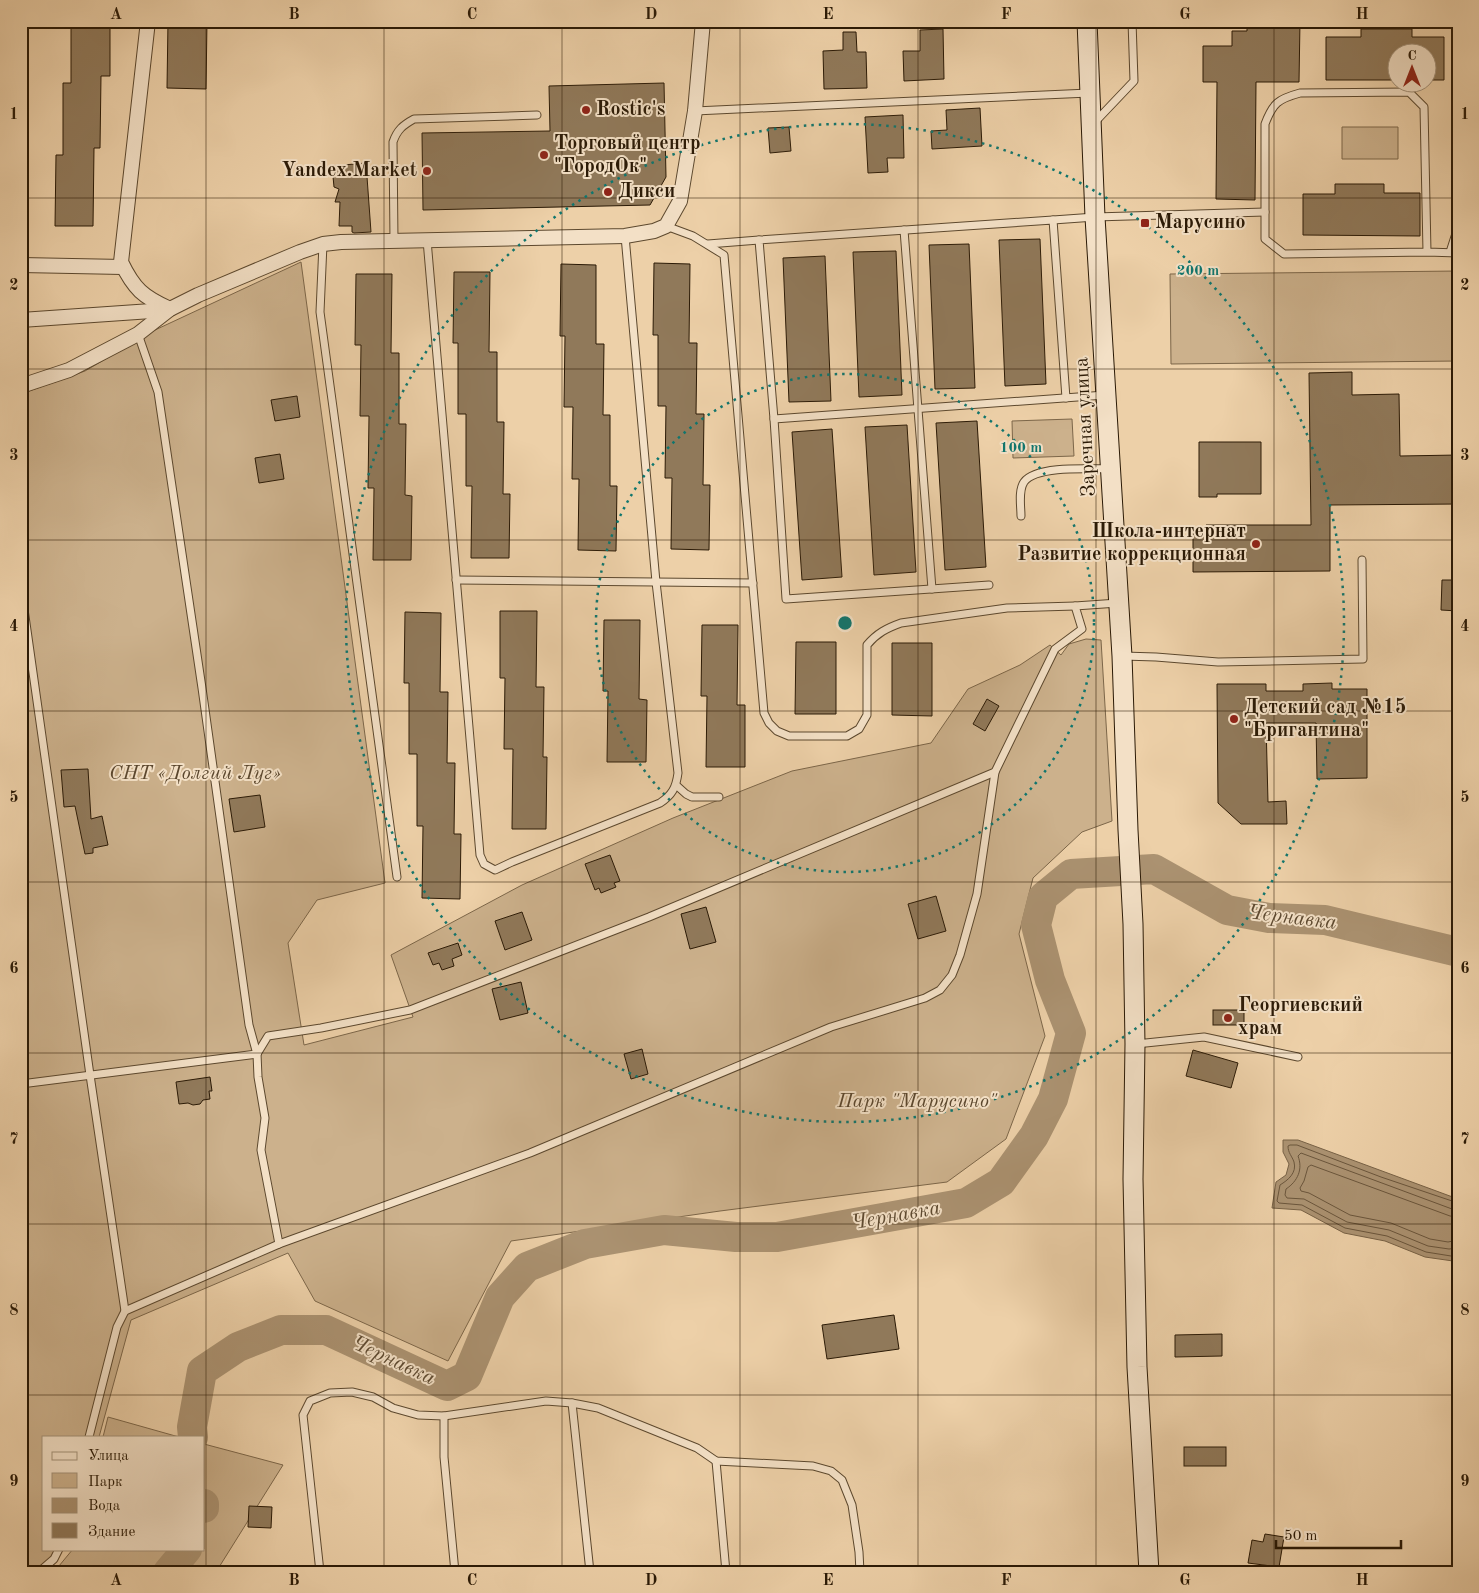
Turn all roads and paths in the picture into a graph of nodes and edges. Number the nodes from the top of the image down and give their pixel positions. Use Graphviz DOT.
graph roads {
  1 [pos="148,21"];
  2 [pos="703,21"];
  3 [pos="1087,21"];
  4 [pos="1132,21"];
  5 [pos="1090,92"];
  6 [pos="695,111"];
  7 [pos="537,115"];
  8 [pos="1091,126"];
  9 [pos="1265,212"];
  10 [pos="1095,217"];
  11 [pos="1053,220"];
  12 [pos="666,226"];
  13 [pos="1458,227"];
  14 [pos="904,230"];
  15 [pos="625,236"];
  16 [pos="427,240"];
  17 [pos="759,240"];
  18 [pos="394,241"];
  19 [pos="323,244"];
  20 [pos="708,244"];
  21 [pos="1427,252"];
  22 [pos="1454,252"];
  23 [pos="21,265"];
  24 [pos="123,267"];
  25 [pos="170,309"];
  26 [pos="21,320"];
  27 [pos="138,334"];
  28 [pos="21,386"];
  29 [pos="1106,395"];
  30 [pos="1066,398"];
  31 [pos="918,409"];
  32 [pos="774,419"];
  33 [pos="1111,469"];
  34 [pos="1021,516"];
  35 [pos="1362,560"];
  36 [pos="456,580"];
  37 [pos="656,582"];
  38 [pos="753,583"];
  39 [pos="989,585"];
  40 [pos="21,588"];
  41 [pos="932,589"];
  42 [pos="1119,603"];
  43 [pos="1075,606"];
  44 [pos="1122,656"];
  45 [pos="995,772"];
  46 [pos="676,785"];
  47 [pos="719,797"];
  48 [pos="397,877"];
  49 [pos="1135,1044"];
  50 [pos="257,1054"];
  51 [pos="1298,1057"];
  52 [pos="90,1075"];
  53 [pos="21,1084"];
  54 [pos="279,1244"];
  55 [pos="125,1311"];
  56 [pos="572,1403"];
  57 [pos="444,1416"];
  58 [pos="89,1436"];
  59 [pos="716,1461"];
  60 [pos="59,1550"];
  61 [pos="39,1572"];
  62 [pos="320,1572"];
  63 [pos="455,1572"];
  64 [pos="590,1572"];
  65 [pos="726,1572"];
  66 [pos="860,1572"];
  67 [pos="1149,1572"];
  1 -- 24 [label="street"];
  2 -- 6 [label="street"];
  3 -- 5 [label="street, Заречная улица"];
  4 -- 8 [label="lane"];
  5 -- 6 [label="lane"];
  5 -- 8 [label="street, Заречная улица"];
  6 -- 12 [label="street"];
  7 -- 18 [label="lane"];
  8 -- 10 [label="street, Заречная улица"];
  9 -- 10 [label="lane"];
  9 -- 21 [label="lane"];
  9 -- 21 [label="lane"];
  10 -- 11 [label="lane"];
  10 -- 29 [label="street, Заречная улица"];
  11 -- 14 [label="lane"];
  11 -- 30 [label="lane"];
  12 -- 15 [label="street"];
  12 -- 20 [label="lane"];
  13 -- 22 [label="lane"];
  14 -- 17 [label="lane"];
  14 -- 31 [label="lane"];
  15 -- 16 [label="street"];
  15 -- 37 [label="lane"];
  16 -- 18 [label="street"];
  16 -- 36 [label="lane"];
  17 -- 20 [label="lane"];
  17 -- 32 [label="lane"];
  18 -- 19 [label="street"];
  19 -- 25 [label="street"];
  19 -- 48 [label="lane"];
  20 -- 38 [label="lane"];
  21 -- 22 [label="lane"];
  23 -- 24 [label="street"];
  24 -- 25 [label="street"];
  25 -- 26 [label="street"];
  25 -- 27 [label="street"];
  27 -- 28 [label="street"];
  27 -- 50 [label="lane"];
  29 -- 30 [label="lane"];
  29 -- 33 [label="street, Заречная улица"];
  30 -- 31 [label="lane"];
  31 -- 32 [label="lane"];
  31 -- 41 [label="lane"];
  32 -- 41 [label="lane"];
  33 -- 34 [label="lane"];
  33 -- 42 [label="street, Заречная улица"];
  35 -- 44 [label="lane"];
  36 -- 37 [label="lane"];
  36 -- 46 [label="lane"];
  37 -- 38 [label="lane"];
  37 -- 46 [label="lane"];
  38 -- 43 [label="lane"];
  39 -- 41 [label="lane"];
  40 -- 52 [label="lane"];
  42 -- 43 [label="lane"];
  42 -- 44 [label="street, Заречная улица"];
  43 -- 45 [label="lane"];
  44 -- 49 [label="street, Заречная улица"];
  45 -- 50 [label="lane"];
  45 -- 54 [label="lane"];
  46 -- 47 [label="lane"];
  49 -- 51 [label="lane"];
  49 -- 67 [label="street, Заречная улица"];
  50 -- 52 [label="lane"];
  50 -- 54 [label="lane"];
  52 -- 53 [label="lane"];
  52 -- 55 [label="lane"];
  54 -- 55 [label="lane"];
  55 -- 58 [label="lane"];
  56 -- 57 [label="lane"];
  56 -- 59 [label="lane"];
  56 -- 64 [label="lane"];
  57 -- 62 [label="lane"];
  57 -- 63 [label="lane"];
  59 -- 65 [label="lane"];
  59 -- 66 [label="lane"];
  60 -- 61 [label="lane"];
}
